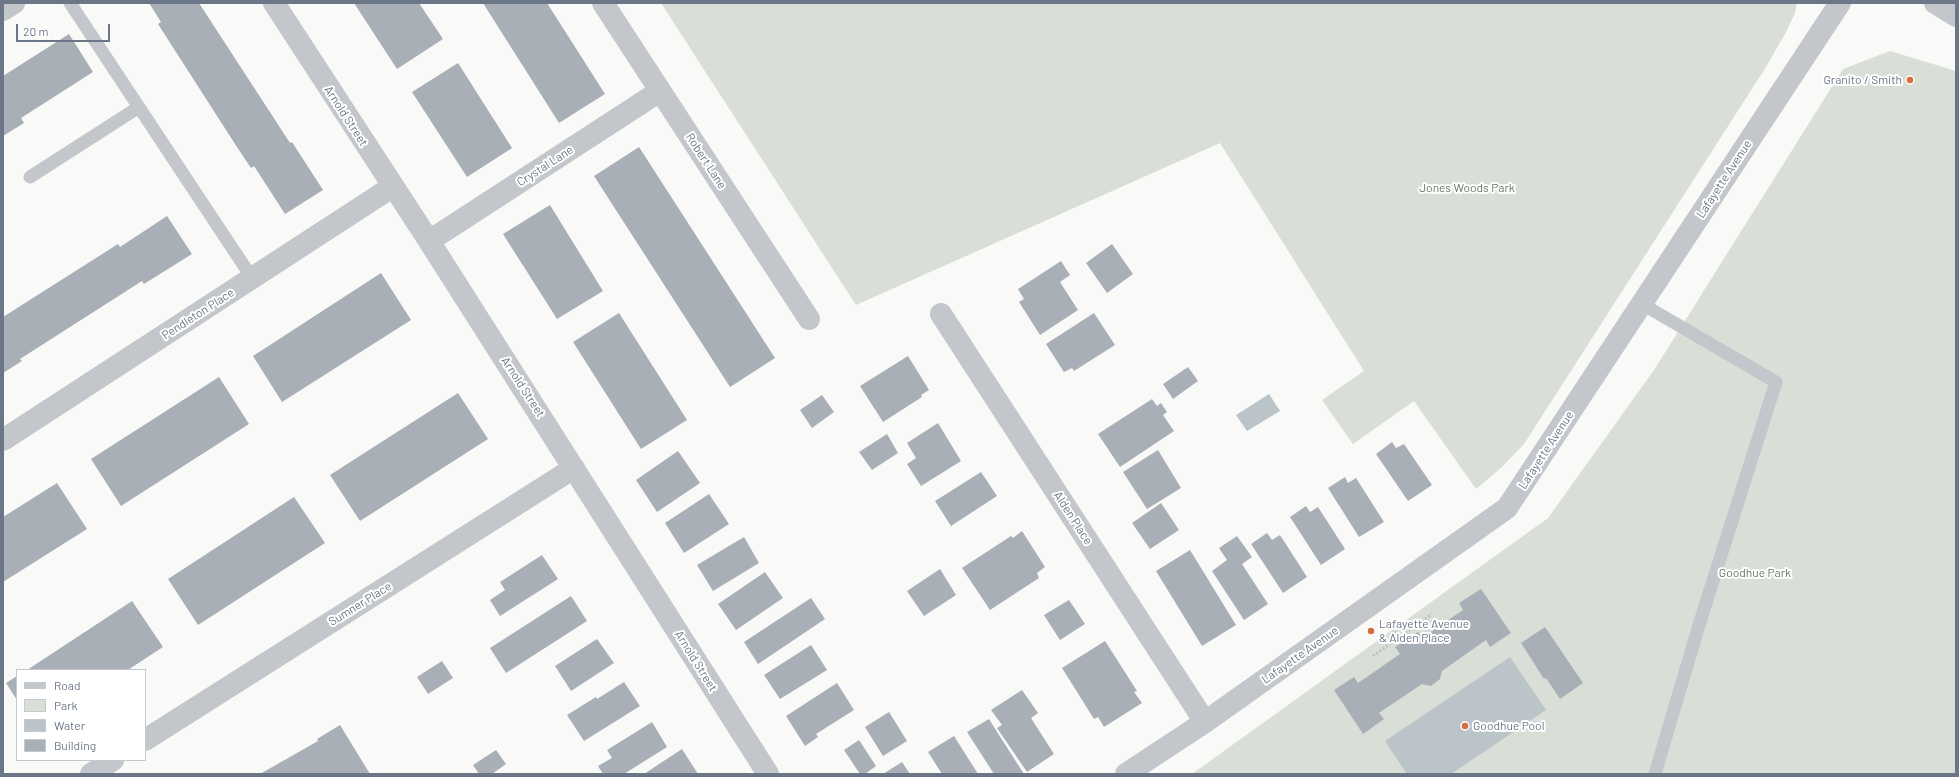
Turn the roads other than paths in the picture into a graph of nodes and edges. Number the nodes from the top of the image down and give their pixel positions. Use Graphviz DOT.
graph roads {
  1 [pos="14,3"];
  2 [pos="70,3"];
  3 [pos="274,3"];
  4 [pos="603,3"];
  5 [pos="1840,3"];
  6 [pos="1935,3"];
  7 [pos="3,10"];
  8 [pos="1956,16"];
  9 [pos="660,91"];
  10 [pos="139,107"];
  11 [pos="30,177"];
  12 [pos="392,187"];
  13 [pos="429,241"];
  14 [pos="252,278"];
  15 [pos="1642,304"];
  16 [pos="940,314"];
  17 [pos="809,319"];
  18 [pos="3,440"];
  19 [pos="574,468"];
  20 [pos="1205,722"];
  21 [pos="146,739"];
  22 [pos="111,761"];
  23 [pos="91,774"];
  24 [pos="768,774"];
  25 [pos="1126,774"];
  26 [pos="1655,774"];
  1 -- 7 [label="street"];
  2 -- 10 [label="lane"];
  3 -- 12 [label="street, Arnold Street"];
  4 -- 9 [label="street, Robert Lane"];
  5 -- 15 [label="street, Lafayette Avenue"];
  6 -- 8 [label="street"];
  9 -- 13 [label="street, Crystal Lane"];
  9 -- 17 [label="street, Robert Lane"];
  10 -- 11 [label="lane"];
  10 -- 14 [label="lane"];
  12 -- 13 [label="street, Arnold Street"];
  12 -- 14 [label="street, Pendleton Place"];
  13 -- 19 [label="street, Arnold Street"];
  14 -- 18 [label="street, Pendleton Place"];
  15 -- 20 [label="street, Lafayette Avenue"];
  15 -- 26 [label="lane"];
  16 -- 20 [label="street, Alden Place"];
  19 -- 21 [label="street, Sumner Place"];
  19 -- 24 [label="street, Arnold Street"];
  20 -- 25 [label="street, Lafayette Avenue"];
  22 -- 23 [label="street"];
}
